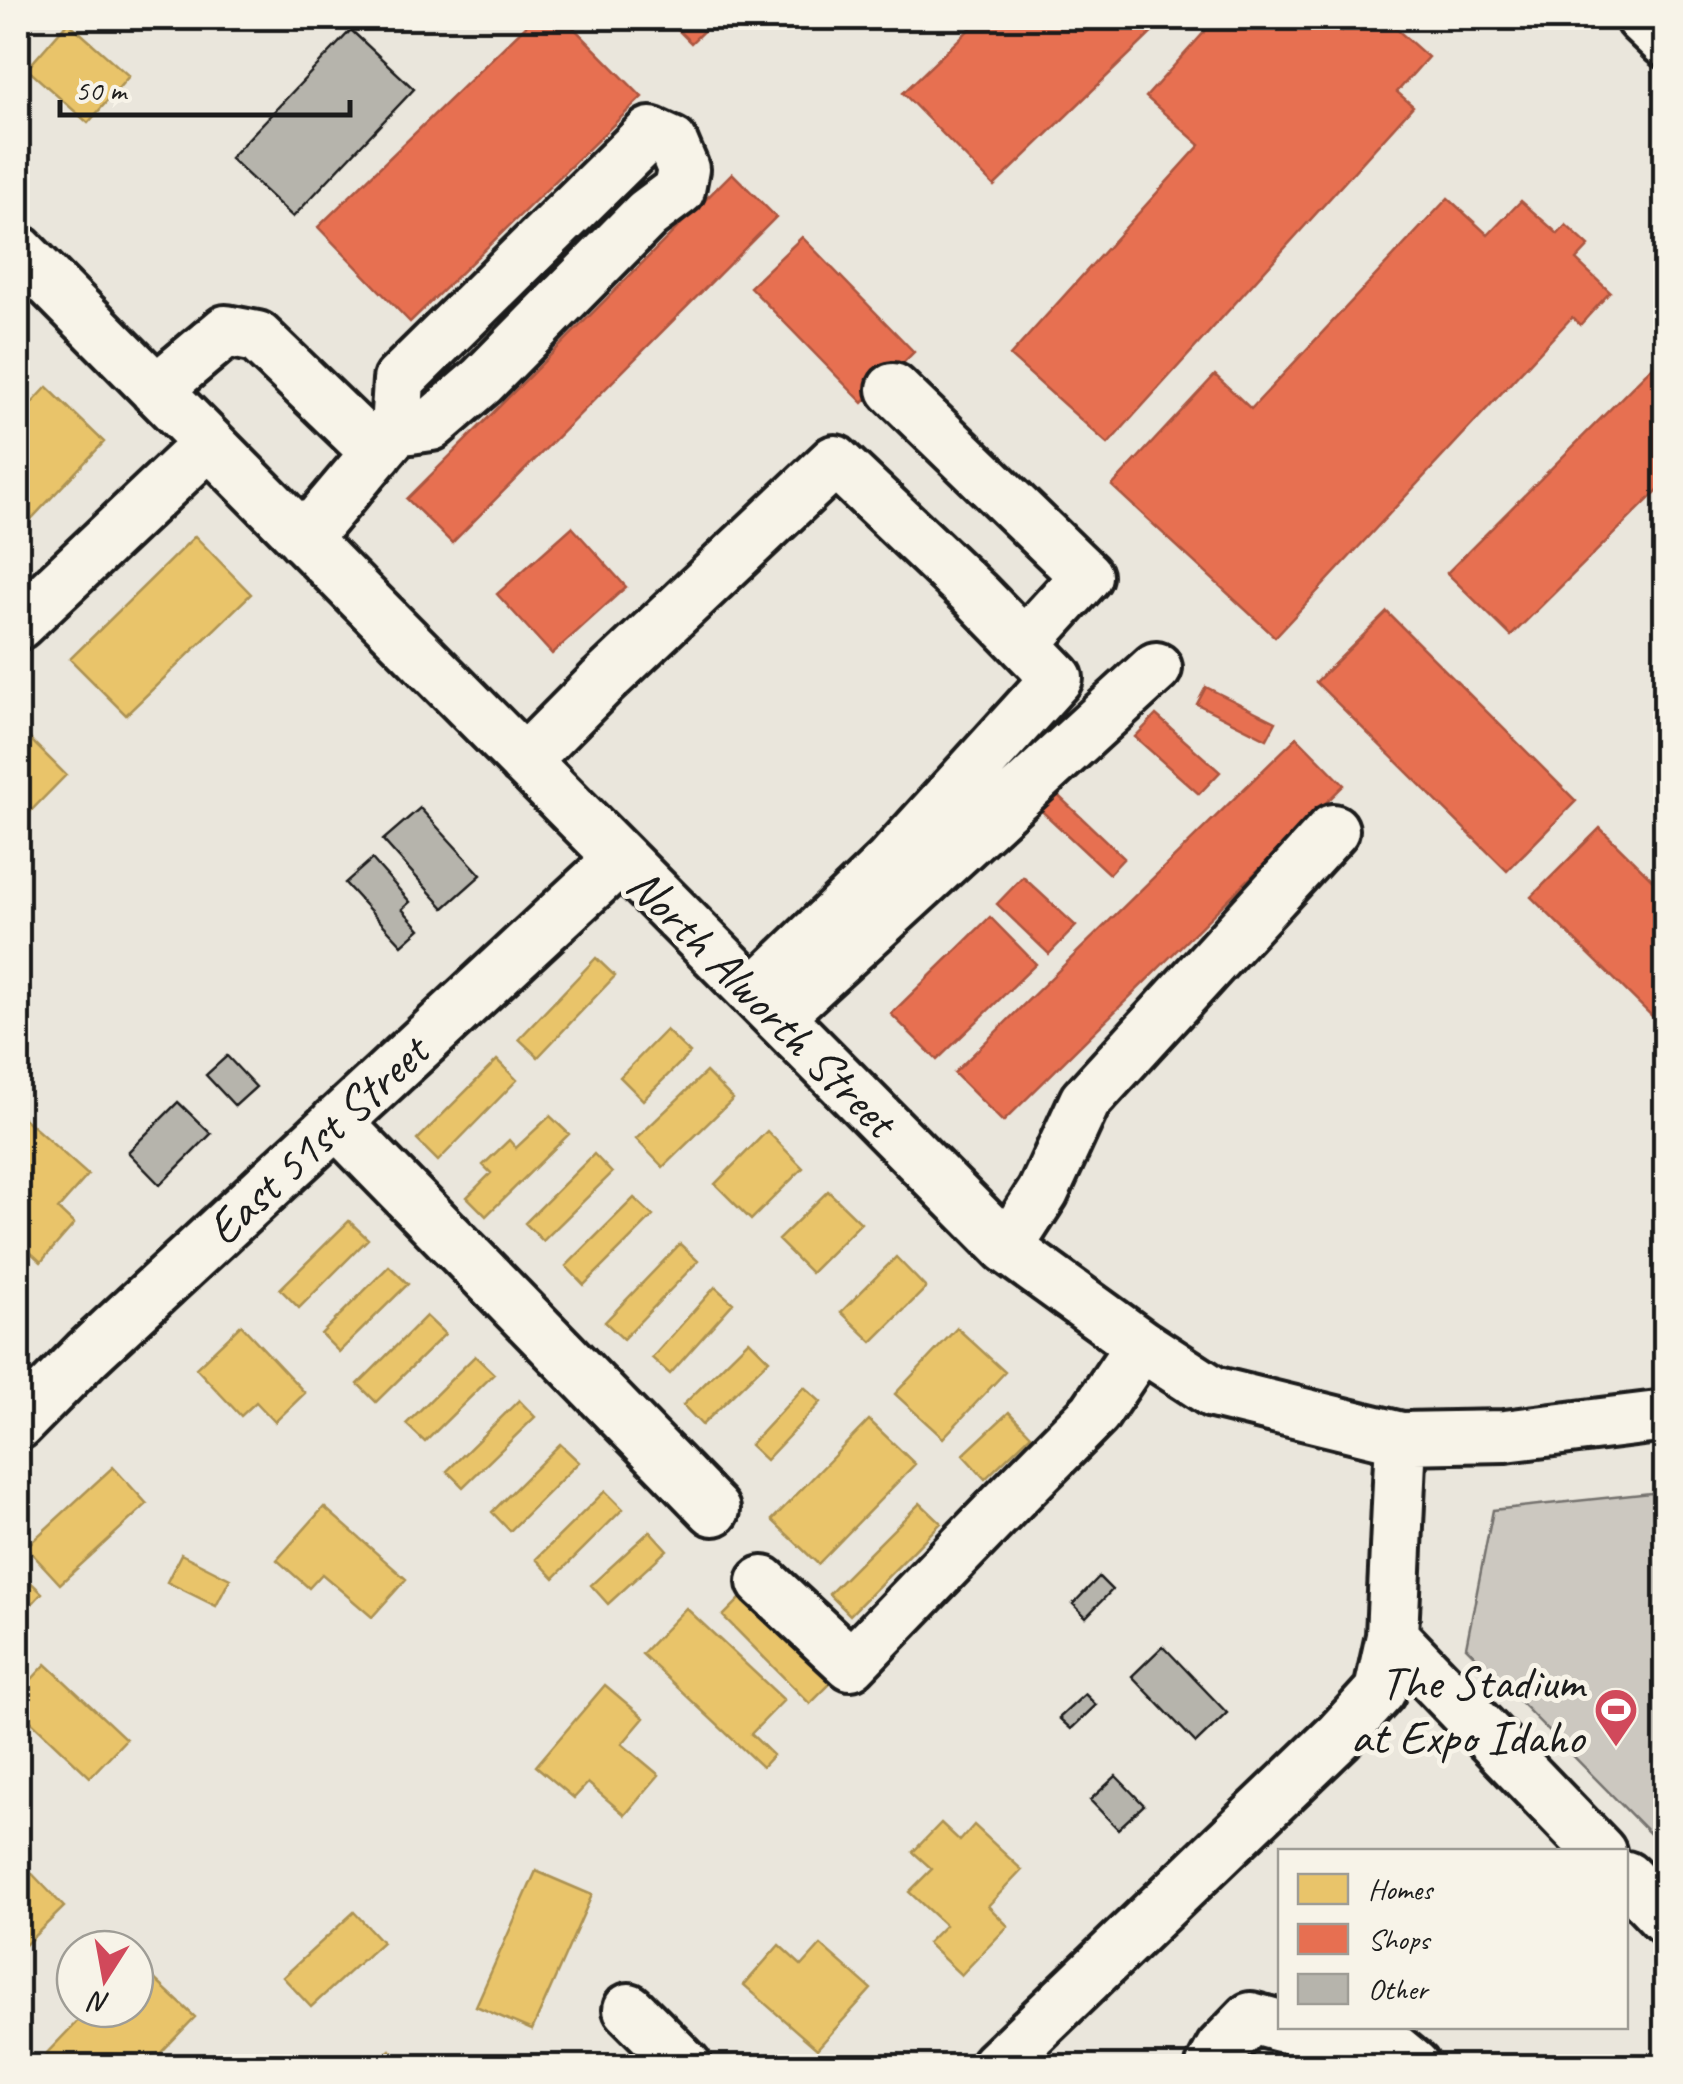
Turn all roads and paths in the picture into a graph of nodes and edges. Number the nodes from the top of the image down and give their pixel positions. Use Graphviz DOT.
graph roads {
  1 [pos="1641,18"];
  2 [pos="1666,42"];
  3 [pos="18,250"];
  4 [pos="893,389"];
  5 [pos="156,390"];
  6 [pos="387,442"];
  7 [pos="209,443"];
  8 [pos="304,539"];
  9 [pos="18,624"];
  10 [pos="1024,644"];
  11 [pos="1156,668"];
  12 [pos="524,761"];
  13 [pos="1333,830"];
  14 [pos="620,858"];
  15 [pos="765,1005"];
  16 [pos="336,1122"];
  17 [pos="1006,1248"];
  18 [pos="1142,1344"];
  19 [pos="1666,1416"];
  20 [pos="18,1424"];
  21 [pos="1400,1438"];
  22 [pos="714,1510"];
  23 [pos="763,1582"];
  24 [pos="1392,1636"];
  25 [pos="1597,1849"];
  26 [pos="1628,1880"];
  27 [pos="1666,1919"];
  28 [pos="630,2009"];
  29 [pos="1278,2025"];
  30 [pos="1292,2029"];
  31 [pos="1368,2029"];
  32 [pos="1368,2029"];
  33 [pos="686,2066"];
  34 [pos="996,2066"];
  35 [pos="1212,2066"];
  36 [pos="1414,2066"];
  1 -- 2 [label="street"];
  3 -- 5 [label="street, North Alworth Street"];
  4 -- 10 [label="street"];
  5 -- 6 [label="street"];
  5 -- 7 [label="street, North Alworth Street"];
  6 -- 6 [label="street"];
  6 -- 8 [label="street"];
  7 -- 8 [label="street, North Alworth Street"];
  7 -- 9 [label="street"];
  8 -- 12 [label="street, North Alworth Street"];
  10 -- 12 [label="street"];
  10 -- 15 [label="street"];
  11 -- 15 [label="street"];
  12 -- 14 [label="street, North Alworth Street"];
  13 -- 17 [label="street"];
  14 -- 15 [label="street, North Alworth Street"];
  14 -- 16 [label="street, East 51st Street"];
  15 -- 17 [label="street, North Alworth Street"];
  16 -- 20 [label="street, East 51st Street"];
  16 -- 22 [label="street"];
  17 -- 18 [label="street, North Alworth Street"];
  18 -- 21 [label="street, North Alworth Street"];
  18 -- 23 [label="street"];
  19 -- 21 [label="street, North Alworth Street"];
  21 -- 24 [label="street"];
  24 -- 25 [label="street"];
  24 -- 34 [label="street"];
  26 -- 27 [label="street"];
  28 -- 33 [label="street"];
  29 -- 35 [label="street"];
  30 -- 32 [label="street"];
  31 -- 36 [label="street"];
}
